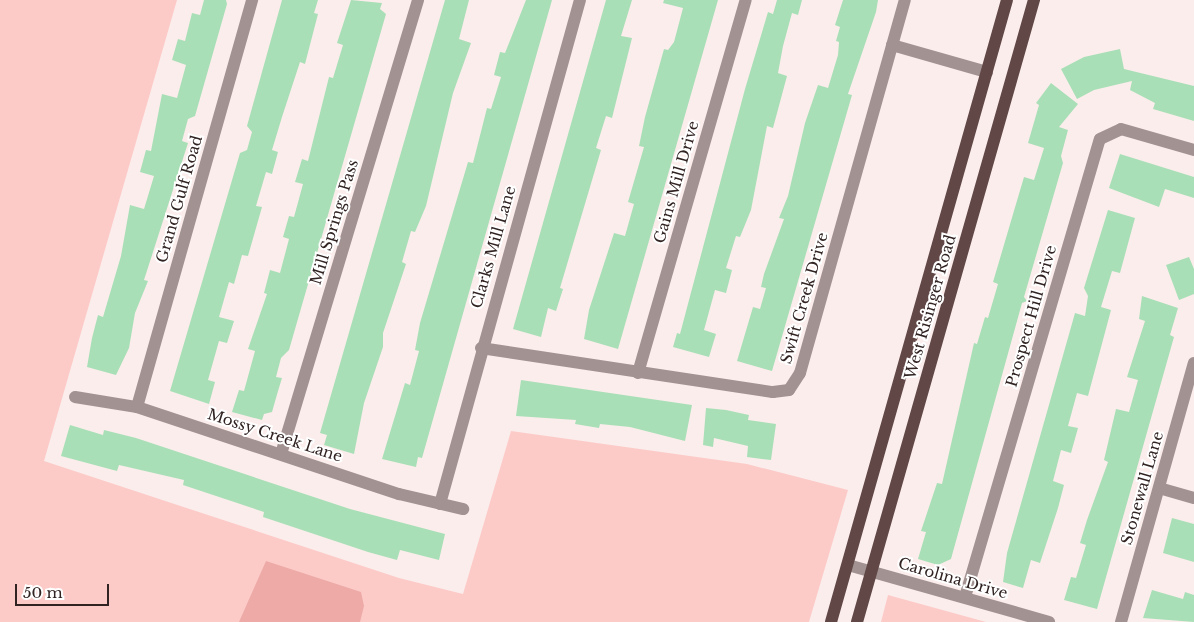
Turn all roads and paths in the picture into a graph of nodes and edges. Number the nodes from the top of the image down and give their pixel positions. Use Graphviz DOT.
graph roads {
  1 [pos="252,0"];
  2 [pos="418,0"];
  3 [pos="580,0"];
  4 [pos="746,0"];
  5 [pos="905,0"];
  6 [pos="1007,0"];
  7 [pos="1034,0"];
  8 [pos="892,45"];
  9 [pos="986,72"];
  10 [pos="1194,150"];
  11 [pos="482,348"];
  12 [pos="1194,363"];
  13 [pos="638,373"];
  14 [pos="75,398"];
  15 [pos="137,407"];
  16 [pos="280,454"];
  17 [pos="1159,488"];
  18 [pos="1194,498"];
  19 [pos="440,504"];
  20 [pos="463,509"];
  21 [pos="848,565"];
  22 [pos="872,572"];
  23 [pos="965,597"];
  24 [pos="831,622"];
  25 [pos="857,622"];
  26 [pos="1049,622"];
  27 [pos="1121,622"];
  1 -- 15 [label="street, Grand Gulf Road"];
  2 -- 16 [label="street, Mill Springs Pass"];
  3 -- 11 [label="street, Clarks Mill Lane"];
  4 -- 13 [label="street, Gains Mill Drive"];
  5 -- 8 [label="street, Swift Creek Drive"];
  6 -- 9 [label="main road, West Risinger Road"];
  7 -- 22 [label="main road, West Risinger Road"];
  8 -- 9 [label="street"];
  8 -- 13 [label="street, Swift Creek Drive"];
  9 -- 21 [label="main road, West Risinger Road"];
  10 -- 23 [label="street, Prospect Hill Drive"];
  11 -- 13 [label="street, Swift Creek Drive"];
  11 -- 19 [label="street, Clarks Mill Lane"];
  12 -- 17 [label="street, Stonewall Lane"];
  14 -- 15 [label="street, Mossy Creek Lane"];
  15 -- 16 [label="street, Mossy Creek Lane"];
  16 -- 19 [label="street, Mossy Creek Lane"];
  17 -- 18 [label="street"];
  17 -- 27 [label="street, Stonewall Lane"];
  19 -- 20 [label="street, Mossy Creek Lane"];
  21 -- 22 [label="street, Carolina Drive"];
  21 -- 24 [label="main road, West Risinger Road"];
  22 -- 23 [label="street, Carolina Drive"];
  22 -- 25 [label="main road, West Risinger Road"];
  23 -- 26 [label="street, Carolina Drive"];
}
